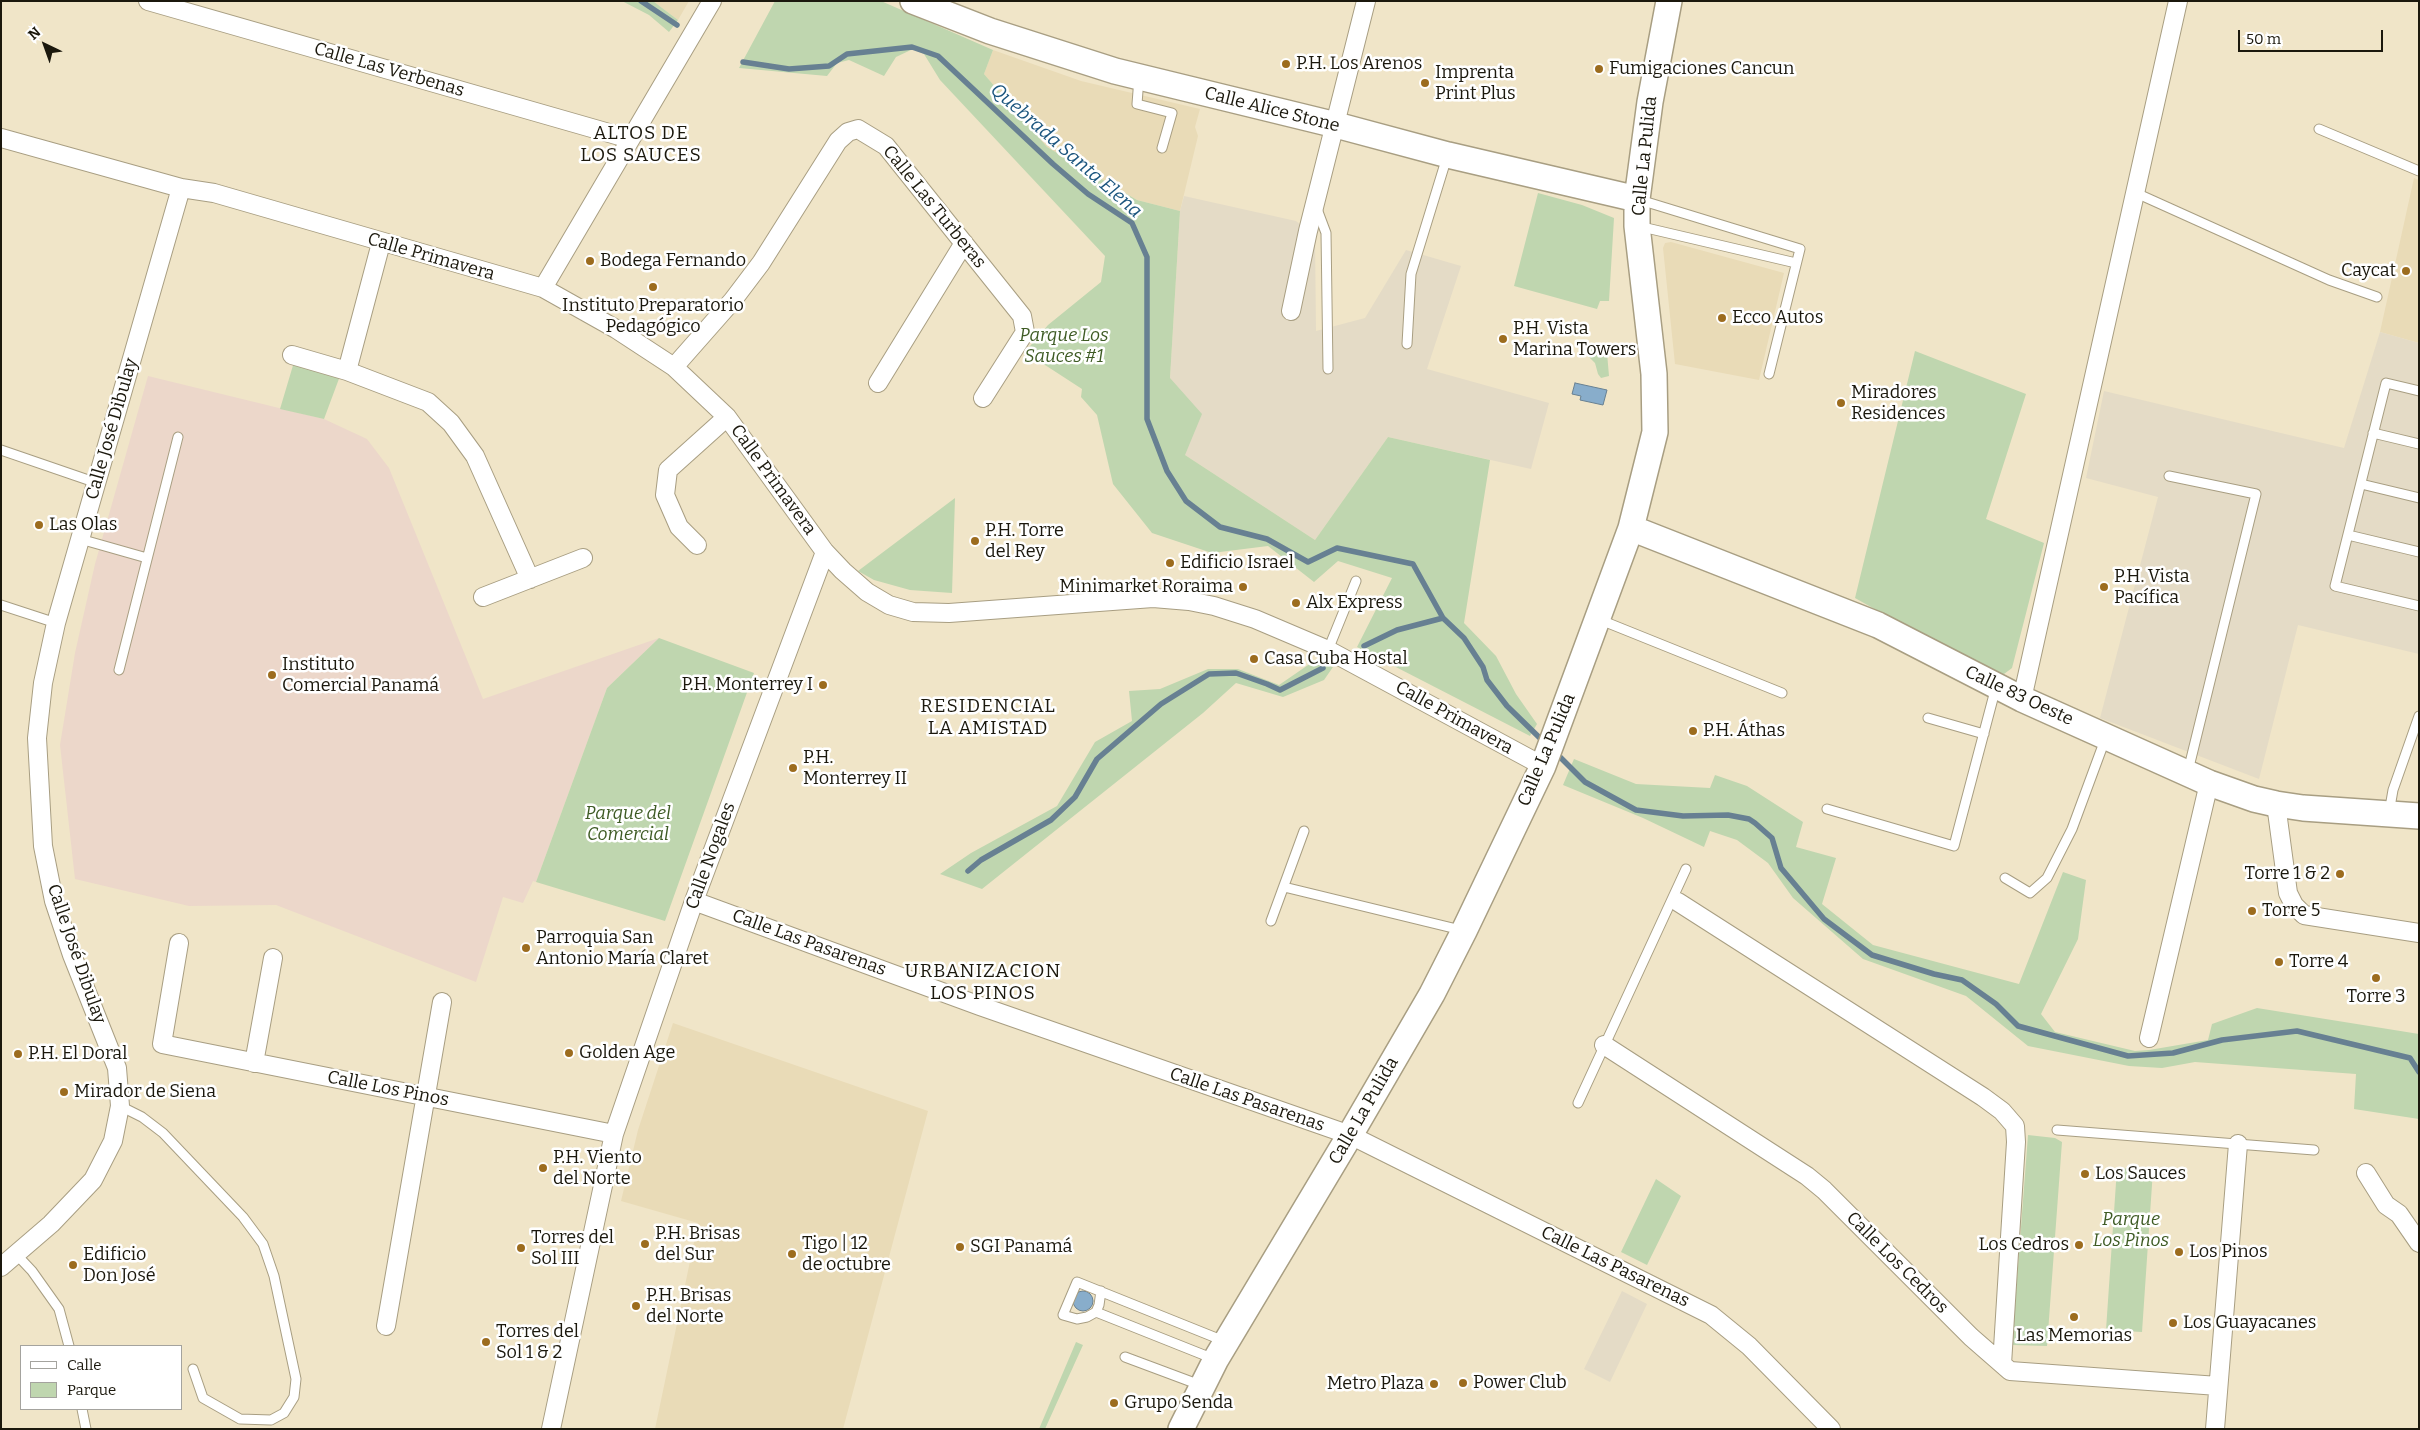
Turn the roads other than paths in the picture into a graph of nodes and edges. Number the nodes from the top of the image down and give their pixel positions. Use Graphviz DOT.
graph roads {
  1 [pos="148,1"];
  2 [pos="712,1"];
  3 [pos="913,1"];
  4 [pos="1366,1"];
  5 [pos="1669,1"];
  6 [pos="2178,1"];
  7 [pos="1139,77"];
  8 [pos="1336,125"];
  9 [pos="2319,129"];
  10 [pos="1,138"];
  11 [pos="630,139"];
  12 [pos="1162,148"];
  13 [pos="1448,155"];
  14 [pos="2419,171"];
  15 [pos="181,188"];
  16 [pos="2136,193"];
  17 [pos="1637,199"];
  18 [pos="1315,204"];
  19 [pos="1637,226"];
  20 [pos="381,243"];
  21 [pos="964,243"];
  22 [pos="1796,264"];
  23 [pos="543,288"];
  24 [pos="2377,297"];
  25 [pos="1291,311"];
  26 [pos="1407,344"];
  27 [pos="292,355"];
  28 [pos="674,367"];
  29 [pos="1328,369"];
  30 [pos="347,371"];
  31 [pos="1769,374"];
  32 [pos="878,383"];
  33 [pos="2419,391"];
  34 [pos="983,398"];
  35 [pos="727,417"];
  36 [pos="2373,433"];
  37 [pos="178,437"];
  38 [pos="2419,444"];
  39 [pos="1,450"];
  40 [pos="2169,476"];
  41 [pos="97,483"];
  42 [pos="2361,484"];
  43 [pos="2419,498"];
  44 [pos="1631,528"];
  45 [pos="2348,536"];
  46 [pos="80,540"];
  47 [pos="697,545"];
  48 [pos="825,552"];
  49 [pos="2419,552"];
  50 [pos="147,558"];
  51 [pos="582,558"];
  52 [pos="530,578"];
  53 [pos="1356,581"];
  54 [pos="483,597"];
  55 [pos="1,605"];
  56 [pos="2419,606"];
  57 [pos="1598,619"];
  58 [pos="56,623"];
  59 [pos="1328,650"];
  60 [pos="119,670"];
  61 [pos="1996,686"];
  62 [pos="1782,694"];
  63 [pos="2022,699"];
  64 [pos="2419,716"];
  65 [pos="1928,718"];
  66 [pos="1984,734"];
  67 [pos="2106,737"];
  68 [pos="1543,766"];
  69 [pos="2198,778"];
  70 [pos="2276,804"];
  71 [pos="1827,809"];
  72 [pos="2389,814"];
  73 [pos="2419,816"];
  74 [pos="1304,831"];
  75 [pos="1686,869"];
  76 [pos="2005,878"];
  77 [pos="1284,887"];
  78 [pos="1675,900"];
  79 [pos="694,901"];
  80 [pos="1271,921"];
  81 [pos="1464,931"];
  82 [pos="2419,933"];
  83 [pos="179,943"];
  84 [pos="273,958"];
  85 [pos="442,1002"];
  86 [pos="2149,1038"];
  87 [pos="1604,1045"];
  88 [pos="254,1063"];
  89 [pos="426,1096"];
  90 [pos="1578,1102"];
  91 [pos="120,1106"];
  92 [pos="2057,1130"];
  93 [pos="614,1134"];
  94 [pos="1350,1136"];
  95 [pos="2238,1144"];
  96 [pos="2314,1150"];
  97 [pos="2366,1173"];
  98 [pos="2419,1243"];
  99 [pos="16,1254"];
  100 [pos="1,1267"];
  101 [pos="1100,1291"];
  102 [pos="1096,1312"];
  103 [pos="386,1326"];
  104 [pos="69,1345"];
  105 [pos="1221,1351"];
  106 [pos="1125,1358"];
  107 [pos="2002,1364"];
  108 [pos="193,1369"];
  109 [pos="1202,1386"];
  110 [pos="2218,1386"];
  111 [pos="82,1410"];
  112 [pos="86,1429"];
  113 [pos="551,1429"];
  114 [pos="1181,1429"];
  115 [pos="1831,1429"];
  116 [pos="2215,1429"];
  1 -- 11 [label="street, Calle Las Verbenas"];
  2 -- 11 [label="street"];
  3 -- 7 [label="street, Calle Alice Stone"];
  4 -- 8 [label="street"];
  5 -- 17 [label="street, Calle La Pulida"];
  6 -- 16 [label="street"];
  7 -- 8 [label="street, Calle Alice Stone"];
  7 -- 12 [label="lane"];
  8 -- 13 [label="street, Calle Alice Stone"];
  8 -- 18 [label="street"];
  9 -- 14 [label="lane"];
  10 -- 15 [label="street, Calle Primavera"];
  11 -- 23 [label="street"];
  13 -- 17 [label="street, Calle Alice Stone"];
  13 -- 26 [label="lane"];
  15 -- 20 [label="street, Calle Primavera"];
  15 -- 41 [label="street, Calle José Dibulay"];
  16 -- 24 [label="lane"];
  16 -- 63 [label="street"];
  17 -- 19 [label="street, Calle La Pulida"];
  17 -- 22 [label="lane"];
  18 -- 25 [label="street"];
  18 -- 29 [label="lane"];
  19 -- 22 [label="lane"];
  19 -- 44 [label="street, Calle La Pulida"];
  20 -- 23 [label="street, Calle Primavera"];
  20 -- 30 [label="street"];
  21 -- 28 [label="street, Calle Las Turberas"];
  21 -- 32 [label="street"];
  21 -- 34 [label="street, Calle Las Turberas"];
  22 -- 31 [label="lane"];
  23 -- 28 [label="street, Calle Primavera"];
  27 -- 30 [label="street"];
  28 -- 35 [label="street, Calle Primavera"];
  30 -- 52 [label="street"];
  33 -- 36 [label="lane"];
  35 -- 47 [label="street"];
  35 -- 48 [label="street, Calle Primavera"];
  36 -- 38 [label="lane"];
  36 -- 42 [label="lane"];
  37 -- 50 [label="lane"];
  39 -- 41 [label="lane"];
  40 -- 69 [label="lane"];
  41 -- 46 [label="street, Calle José Dibulay"];
  42 -- 43 [label="lane"];
  42 -- 45 [label="lane"];
  44 -- 57 [label="street, Calle La Pulida"];
  44 -- 61 [label="street, Calle 83 Oeste"];
  45 -- 49 [label="lane"];
  45 -- 56 [label="lane"];
  46 -- 50 [label="lane"];
  46 -- 58 [label="street, Calle José Dibulay"];
  48 -- 59 [label="street, Calle Primavera"];
  48 -- 79 [label="street, Calle Nogales"];
  50 -- 60 [label="lane"];
  51 -- 52 [label="street"];
  52 -- 54 [label="street"];
  53 -- 59 [label="lane"];
  55 -- 58 [label="lane"];
  57 -- 62 [label="lane"];
  57 -- 68 [label="street, Calle La Pulida"];
  58 -- 91 [label="street, Calle José Dibulay"];
  59 -- 68 [label="street, Calle Primavera"];
  61 -- 63 [label="street, Calle 83 Oeste"];
  61 -- 66 [label="lane"];
  63 -- 67 [label="street, Calle 83 Oeste"];
  64 -- 72 [label="lane"];
  65 -- 66 [label="lane"];
  66 -- 71 [label="lane"];
  67 -- 69 [label="street, Calle 83 Oeste"];
  67 -- 76 [label="lane"];
  68 -- 81 [label="street, Calle La Pulida"];
  69 -- 70 [label="street, Calle 83 Oeste"];
  69 -- 86 [label="street"];
  70 -- 72 [label="street, Calle 83 Oeste"];
  70 -- 82 [label="street"];
  72 -- 73 [label="street, Calle 83 Oeste"];
  74 -- 77 [label="lane"];
  75 -- 78 [label="lane"];
  77 -- 80 [label="lane"];
  77 -- 81 [label="lane"];
  78 -- 87 [label="lane"];
  78 -- 107 [label="street"];
  79 -- 93 [label="street, Calle Nogales"];
  79 -- 94 [label="street, Calle Las Pasarenas"];
  81 -- 94 [label="street, Calle La Pulida"];
  83 -- 88 [label="street, Calle Los Pinos"];
  84 -- 88 [label="street"];
  85 -- 89 [label="street"];
  87 -- 90 [label="lane"];
  87 -- 107 [label="street, Calle Los Cedros"];
  88 -- 89 [label="street, Calle Los Pinos"];
  89 -- 93 [label="street, Calle Los Pinos"];
  89 -- 103 [label="street"];
  91 -- 99 [label="street, Calle José Dibulay"];
  91 -- 108 [label="lane"];
  92 -- 95 [label="lane"];
  93 -- 113 [label="street, Calle Nogales"];
  94 -- 105 [label="street, Calle La Pulida"];
  94 -- 115 [label="street, Calle Las Pasarenas"];
  95 -- 96 [label="lane"];
  95 -- 110 [label="street"];
  97 -- 98 [label="street"];
  99 -- 100 [label="street, Calle José Dibulay"];
  99 -- 104 [label="lane"];
  101 -- 102 [label="lane"];
  101 -- 102 [label="lane"];
  101 -- 105 [label="lane"];
  102 -- 105 [label="lane"];
  105 -- 109 [label="street, Calle La Pulida"];
  106 -- 109 [label="lane"];
  107 -- 110 [label="street, Calle Los Cedros"];
  109 -- 114 [label="street, Calle La Pulida"];
  110 -- 116 [label="street"];
  111 -- 112 [label="lane"];
}
